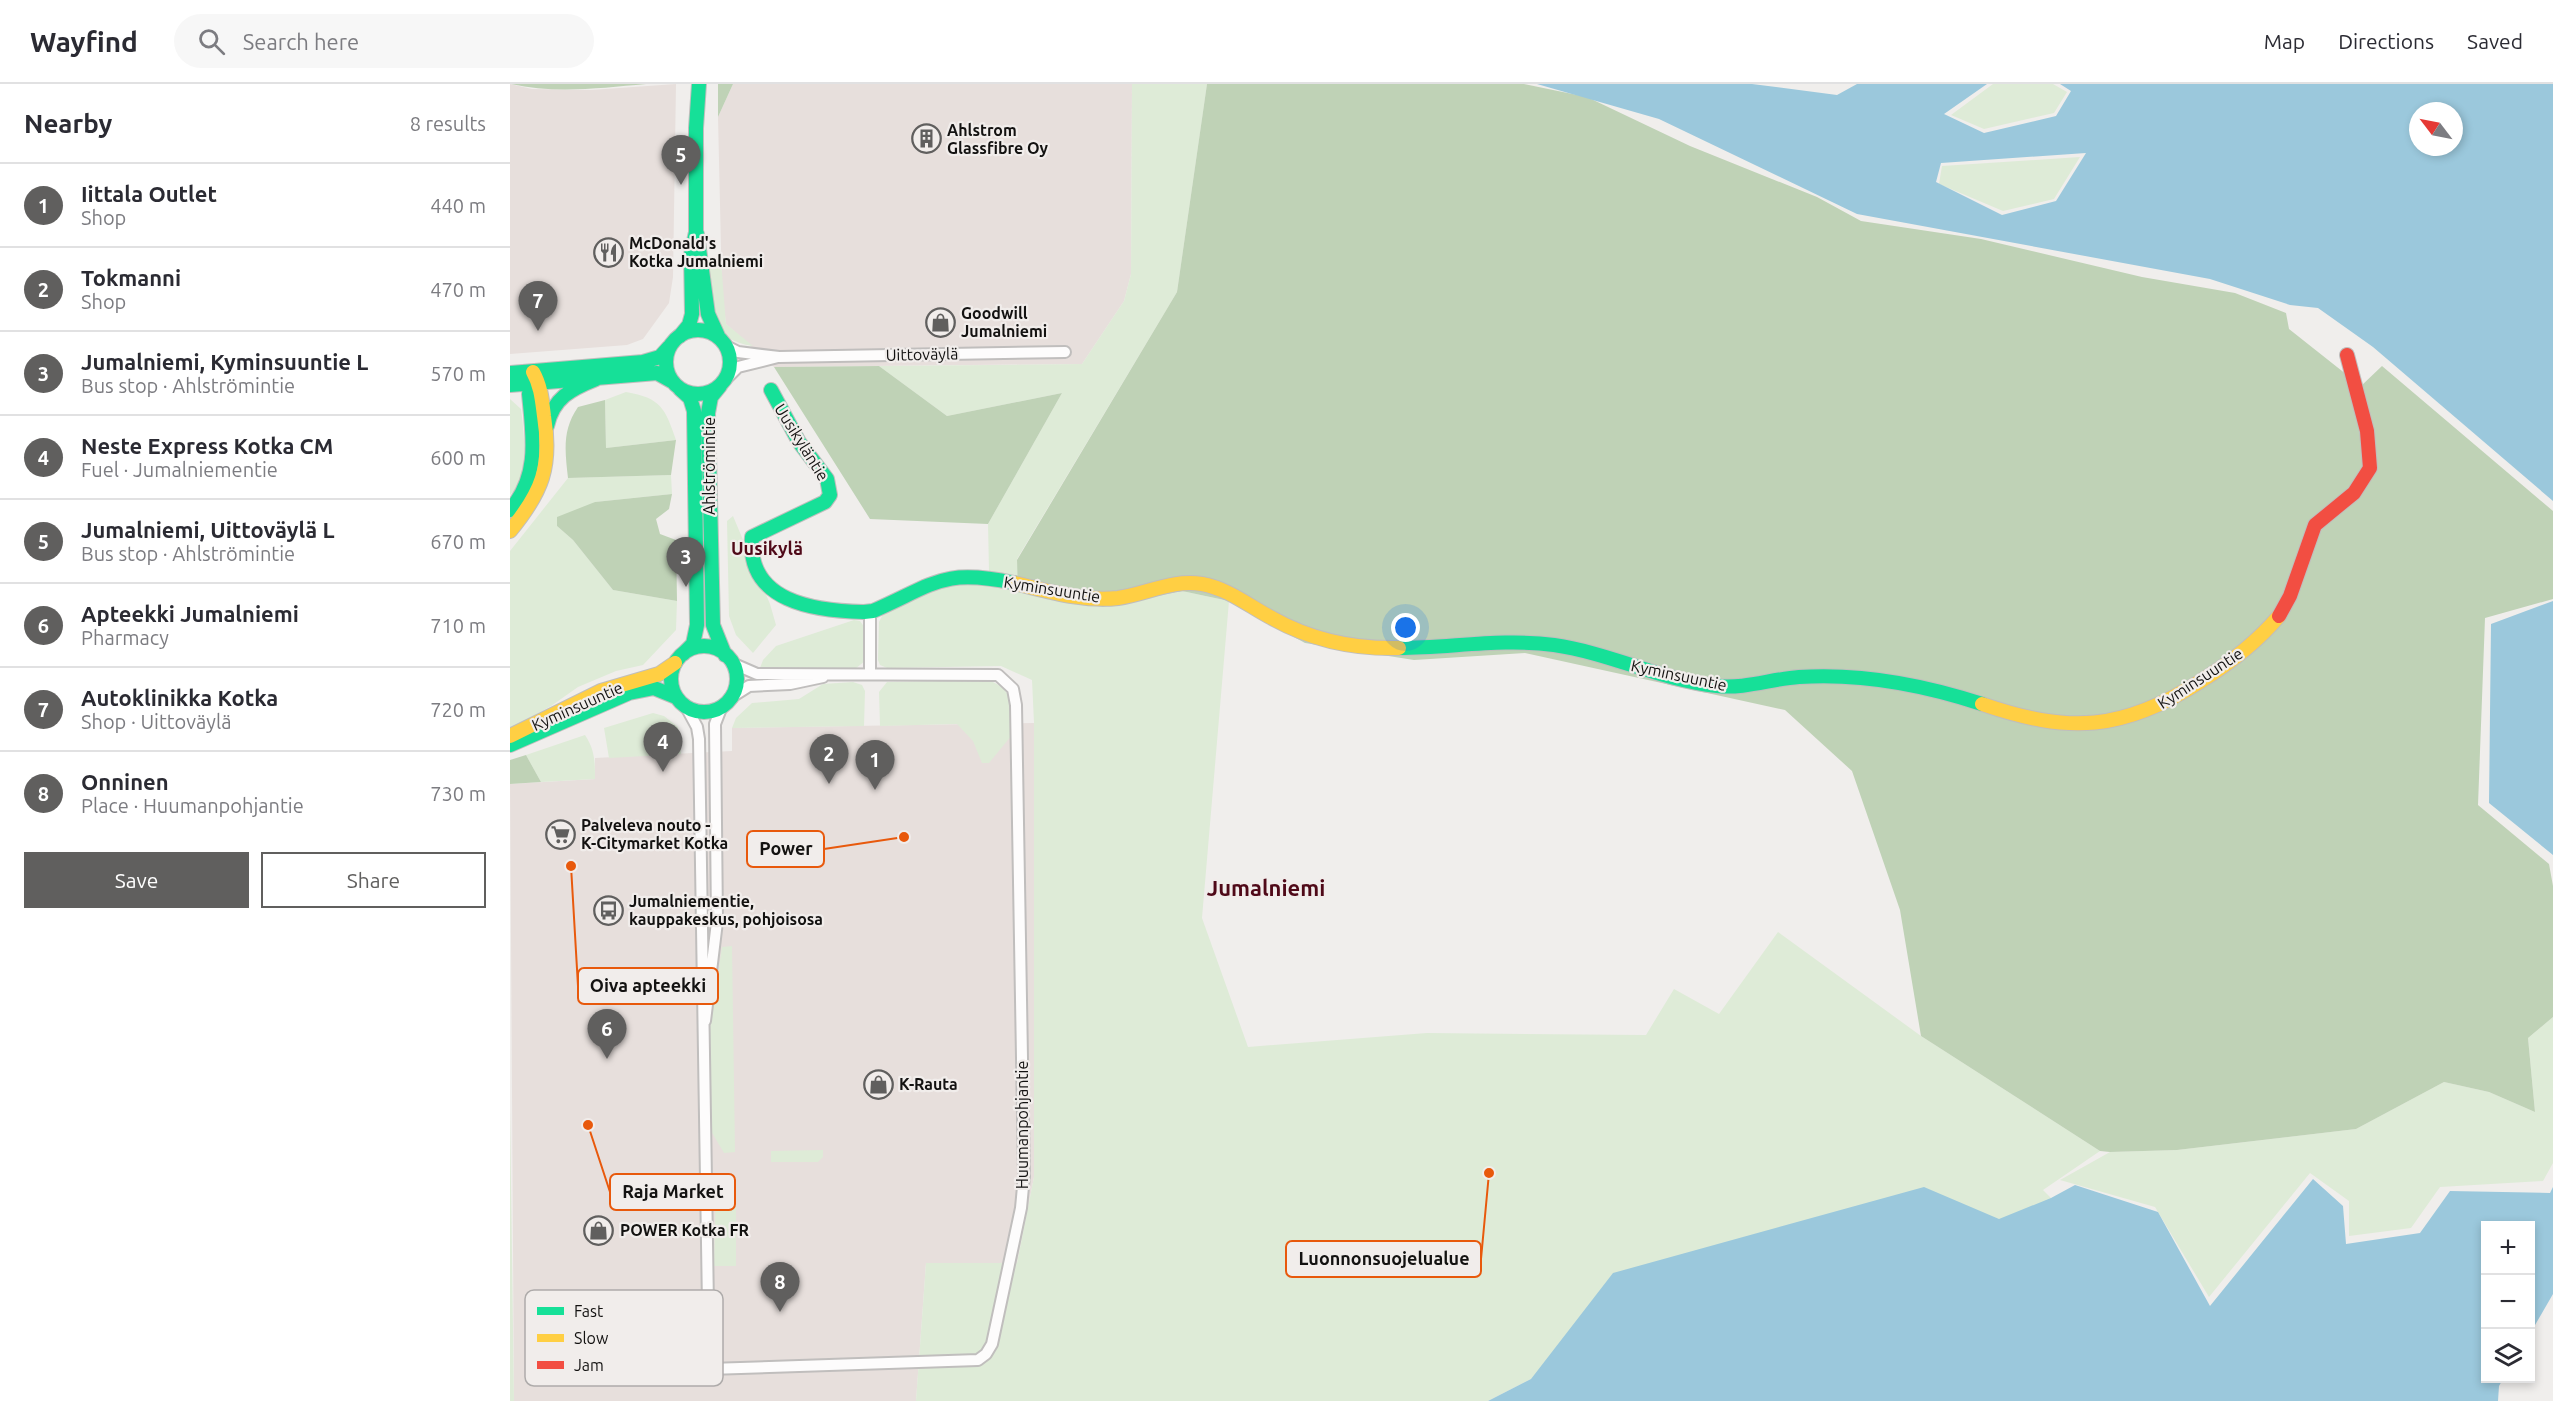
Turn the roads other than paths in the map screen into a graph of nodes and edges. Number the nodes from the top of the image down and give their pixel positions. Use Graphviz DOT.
graph roads {
  1 [pos="699,84"];
  2 [pos="696,232"];
  3 [pos="676,340"];
  4 [pos="723,342"];
  5 [pos="1065,352"];
  6 [pos="2347,355"];
  7 [pos="779,357"];
  8 [pos="510,373"];
  9 [pos="614,378"];
  10 [pos="596,379"];
  11 [pos="533,380"];
  12 [pos="723,382"];
  13 [pos="510,385"];
  14 [pos="677,386"];
  15 [pos="771,390"];
  16 [pos="694,433"];
  17 [pos="546,434"];
  18 [pos="510,510"];
  19 [pos="510,531"];
  20 [pos="870,613"];
  21 [pos="680,657"];
  22 [pos="730,660"];
  23 [pos="870,673"];
  24 [pos="835,674"];
  25 [pos="680,701"];
  26 [pos="726,702"];
  27 [pos="510,736"];
  28 [pos="510,745"];
  29 [pos="704,1028"];
  30 [pos="708,1290"];
  31 [pos="723,1369"];
  1 -- 2 [label="main road"];
  2 -- 3 [label="main road"];
  2 -- 4 [label="main road"];
  3 -- 4 [label="main road"];
  3 -- 11 [label="main road"];
  3 -- 14 [label="main road"];
  4 -- 7 [label="street, Uittoväylä"];
  4 -- 12 [label="main road"];
  5 -- 7 [label="street, Uittoväylä"];
  6 -- 20 [label="main road, Kyminsuuntie"];
  7 -- 12 [label="street, Uittoväylä"];
  8 -- 11 [label="main road"];
  9 -- 10 [label="main road"];
  9 -- 14 [label="main road"];
  9 -- 16 [label="main road"];
  10 -- 11 [label="main road"];
  10 -- 17 [label="main road"];
  11 -- 13 [label="main road"];
  11 -- 17 [label="main road"];
  11 -- 18 [label="main road"];
  12 -- 14 [label="main road"];
  12 -- 22 [label="main road, Ahlströmintie"];
  14 -- 16 [label="main road, Ahlströmintie"];
  15 -- 20 [label="main road, Uusikyläntie"];
  16 -- 21 [label="main road, Ahlströmintie"];
  17 -- 19 [label="main road"];
  20 -- 23 [label="street"];
  21 -- 22 [label="main road"];
  21 -- 25 [label="main road"];
  21 -- 27 [label="main road, Kyminsuuntie"];
  22 -- 24 [label="street"];
  22 -- 26 [label="main road"];
  23 -- 24 [label="street"];
  23 -- 31 [label="street, Huumanpohjantie"];
  24 -- 26 [label="street"];
  25 -- 26 [label="main road"];
  25 -- 28 [label="main road, Kyminsuuntie"];
  25 -- 29 [label="street"];
  26 -- 29 [label="street"];
  29 -- 30 [label="street, Huumanpohjantie"];
}
